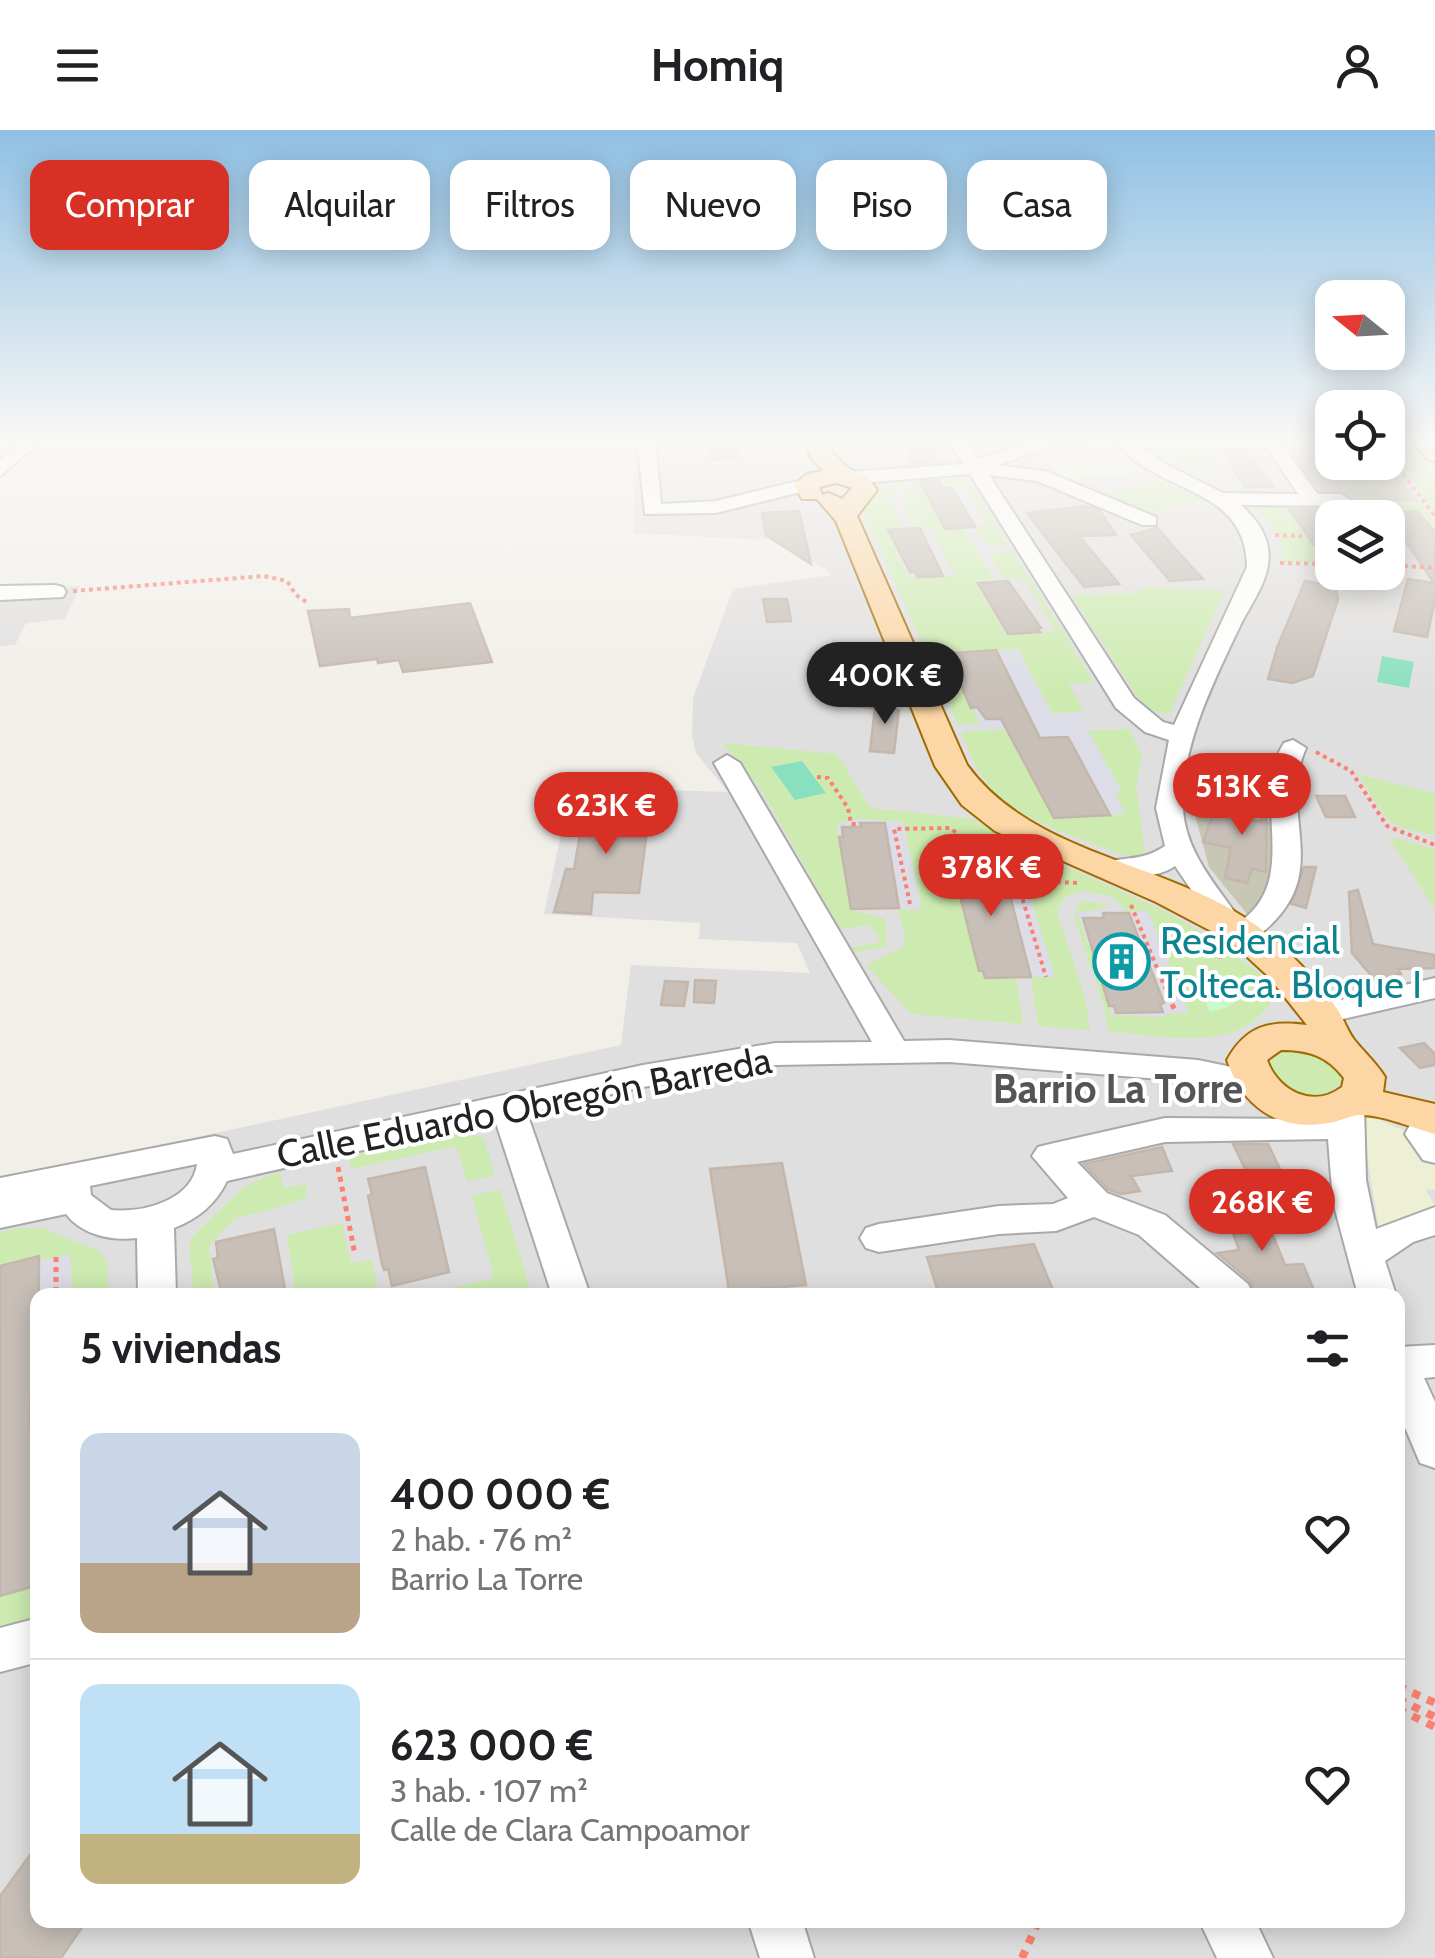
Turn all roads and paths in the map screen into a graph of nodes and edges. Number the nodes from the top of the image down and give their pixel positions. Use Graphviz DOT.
graph roads {
  1 [pos="851,524"];
  2 [pos="1009,524"];
  3 [pos="1248,524"];
  4 [pos="1279,536"];
  5 [pos="1302,536"];
  6 [pos="1278,563"];
  7 [pos="1315,564"];
  8 [pos="1405,566"];
  9 [pos="1435,568"];
  10 [pos="55,592"];
  11 [pos="1,596"];
  12 [pos="308,603"];
  13 [pos="1182,736"];
  14 [pos="1294,748"];
  15 [pos="727,763"];
  16 [pos="817,777"];
  17 [pos="858,824"];
  18 [pos="1435,844"];
  19 [pos="987,856"];
  20 [pos="1011,861"];
  21 [pos="1176,861"];
  22 [pos="1017,880"];
  23 [pos="1108,884"];
  24 [pos="910,904"];
  25 [pos="1234,936"];
  26 [pos="1160,939"];
  27 [pos="1046,977"];
  28 [pos="1427,983"];
  29 [pos="1176,1014"];
  30 [pos="1304,1025"];
  31 [pos="887,1039"];
  32 [pos="1252,1068"];
  33 [pos="1340,1096"];
  34 [pos="1435,1098"];
  35 [pos="508,1108"];
  36 [pos="1435,1119"];
  37 [pos="1435,1137"];
  38 [pos="1435,1151"];
  39 [pos="336,1158"];
  40 [pos="214,1160"];
  41 [pos="73,1188"];
  42 [pos="0,1191"];
  43 [pos="1094,1202"];
  44 [pos="0,1215"];
  45 [pos="154,1222"];
  46 [pos="1435,1222"];
  47 [pos="879,1238"];
  48 [pos="355,1256"];
  49 [pos="1365,1256"];
  50 [pos="56,1257"];
  51 [pos="56,1288"];
  52 [pos="157,1288"];
  53 [pos="569,1288"];
  54 [pos="1226,1288"];
  55 [pos="1375,1288"];
  56 [pos="1435,1361"];
  57 [pos="1405,1363"];
  58 [pos="1405,1388"];
  59 [pos="1420,1439"];
  60 [pos="30,1642"];
  61 [pos="0,1650"];
  62 [pos="1405,1689"];
  63 [pos="1405,1702"];
  64 [pos="1435,1703"];
  65 [pos="1405,1712"];
  66 [pos="1435,1717"];
  67 [pos="1435,1727"];
  68 [pos="778,1928"];
  69 [pos="1035,1928"];
  70 [pos="1230,1928"];
  71 [pos="787,1958"];
  72 [pos="1022,1958"];
  73 [pos="1246,1958"];
  1 -- 23 [label="main road"];
  2 -- 13 [label="street"];
  3 -- 13 [label="street"];
  4 -- 5 [label="path"];
  6 -- 7 [label="path"];
  8 -- 9 [label="path"];
  10 -- 11 [label="street"];
  10 -- 12 [label="path"];
  13 -- 21 [label="street"];
  14 -- 18 [label="path"];
  14 -- 25 [label="street"];
  15 -- 31 [label="street"];
  16 -- 17 [label="path"];
  19 -- 24 [label="path"];
  20 -- 22 [label="path"];
  21 -- 23 [label="main road"];
  21 -- 25 [label="main road"];
  22 -- 23 [label="path"];
  22 -- 27 [label="path"];
  23 -- 29 [label="path"];
  25 -- 26 [label="path"];
  25 -- 30 [label="main road"];
  28 -- 30 [label="street"];
  30 -- 32 [label="main road"];
  30 -- 33 [label="main road"];
  31 -- 32 [label="street, Calle Eduardo Obregón Barreda"];
  31 -- 35 [label="street, Calle Eduardo Obregón Barreda"];
  31 -- 40 [label="street, Calle Eduardo Obregón Barreda"];
  32 -- 33 [label="main road"];
  33 -- 34 [label="main road"];
  33 -- 36 [label="main road"];
  33 -- 43 [label="street"];
  33 -- 49 [label="street"];
  35 -- 40 [label="street, Calle Eduardo Obregón Barreda"];
  35 -- 53 [label="street"];
  37 -- 38 [label="street"];
  39 -- 48 [label="path"];
  40 -- 41 [label="street"];
  40 -- 45 [label="street"];
  41 -- 42 [label="street"];
  41 -- 44 [label="street"];
  41 -- 45 [label="street"];
  43 -- 47 [label="street"];
  43 -- 54 [label="street"];
  45 -- 52 [label="street"];
  46 -- 49 [label="street"];
  49 -- 55 [label="street"];
  50 -- 51 [label="path"];
  56 -- 57 [label="street"];
  58 -- 59 [label="street"];
  60 -- 61 [label="street"];
  62 -- 64 [label="path"];
  63 -- 66 [label="path"];
  65 -- 67 [label="path"];
  68 -- 71 [label="street"];
  69 -- 72 [label="path"];
  70 -- 73 [label="street"];
}
